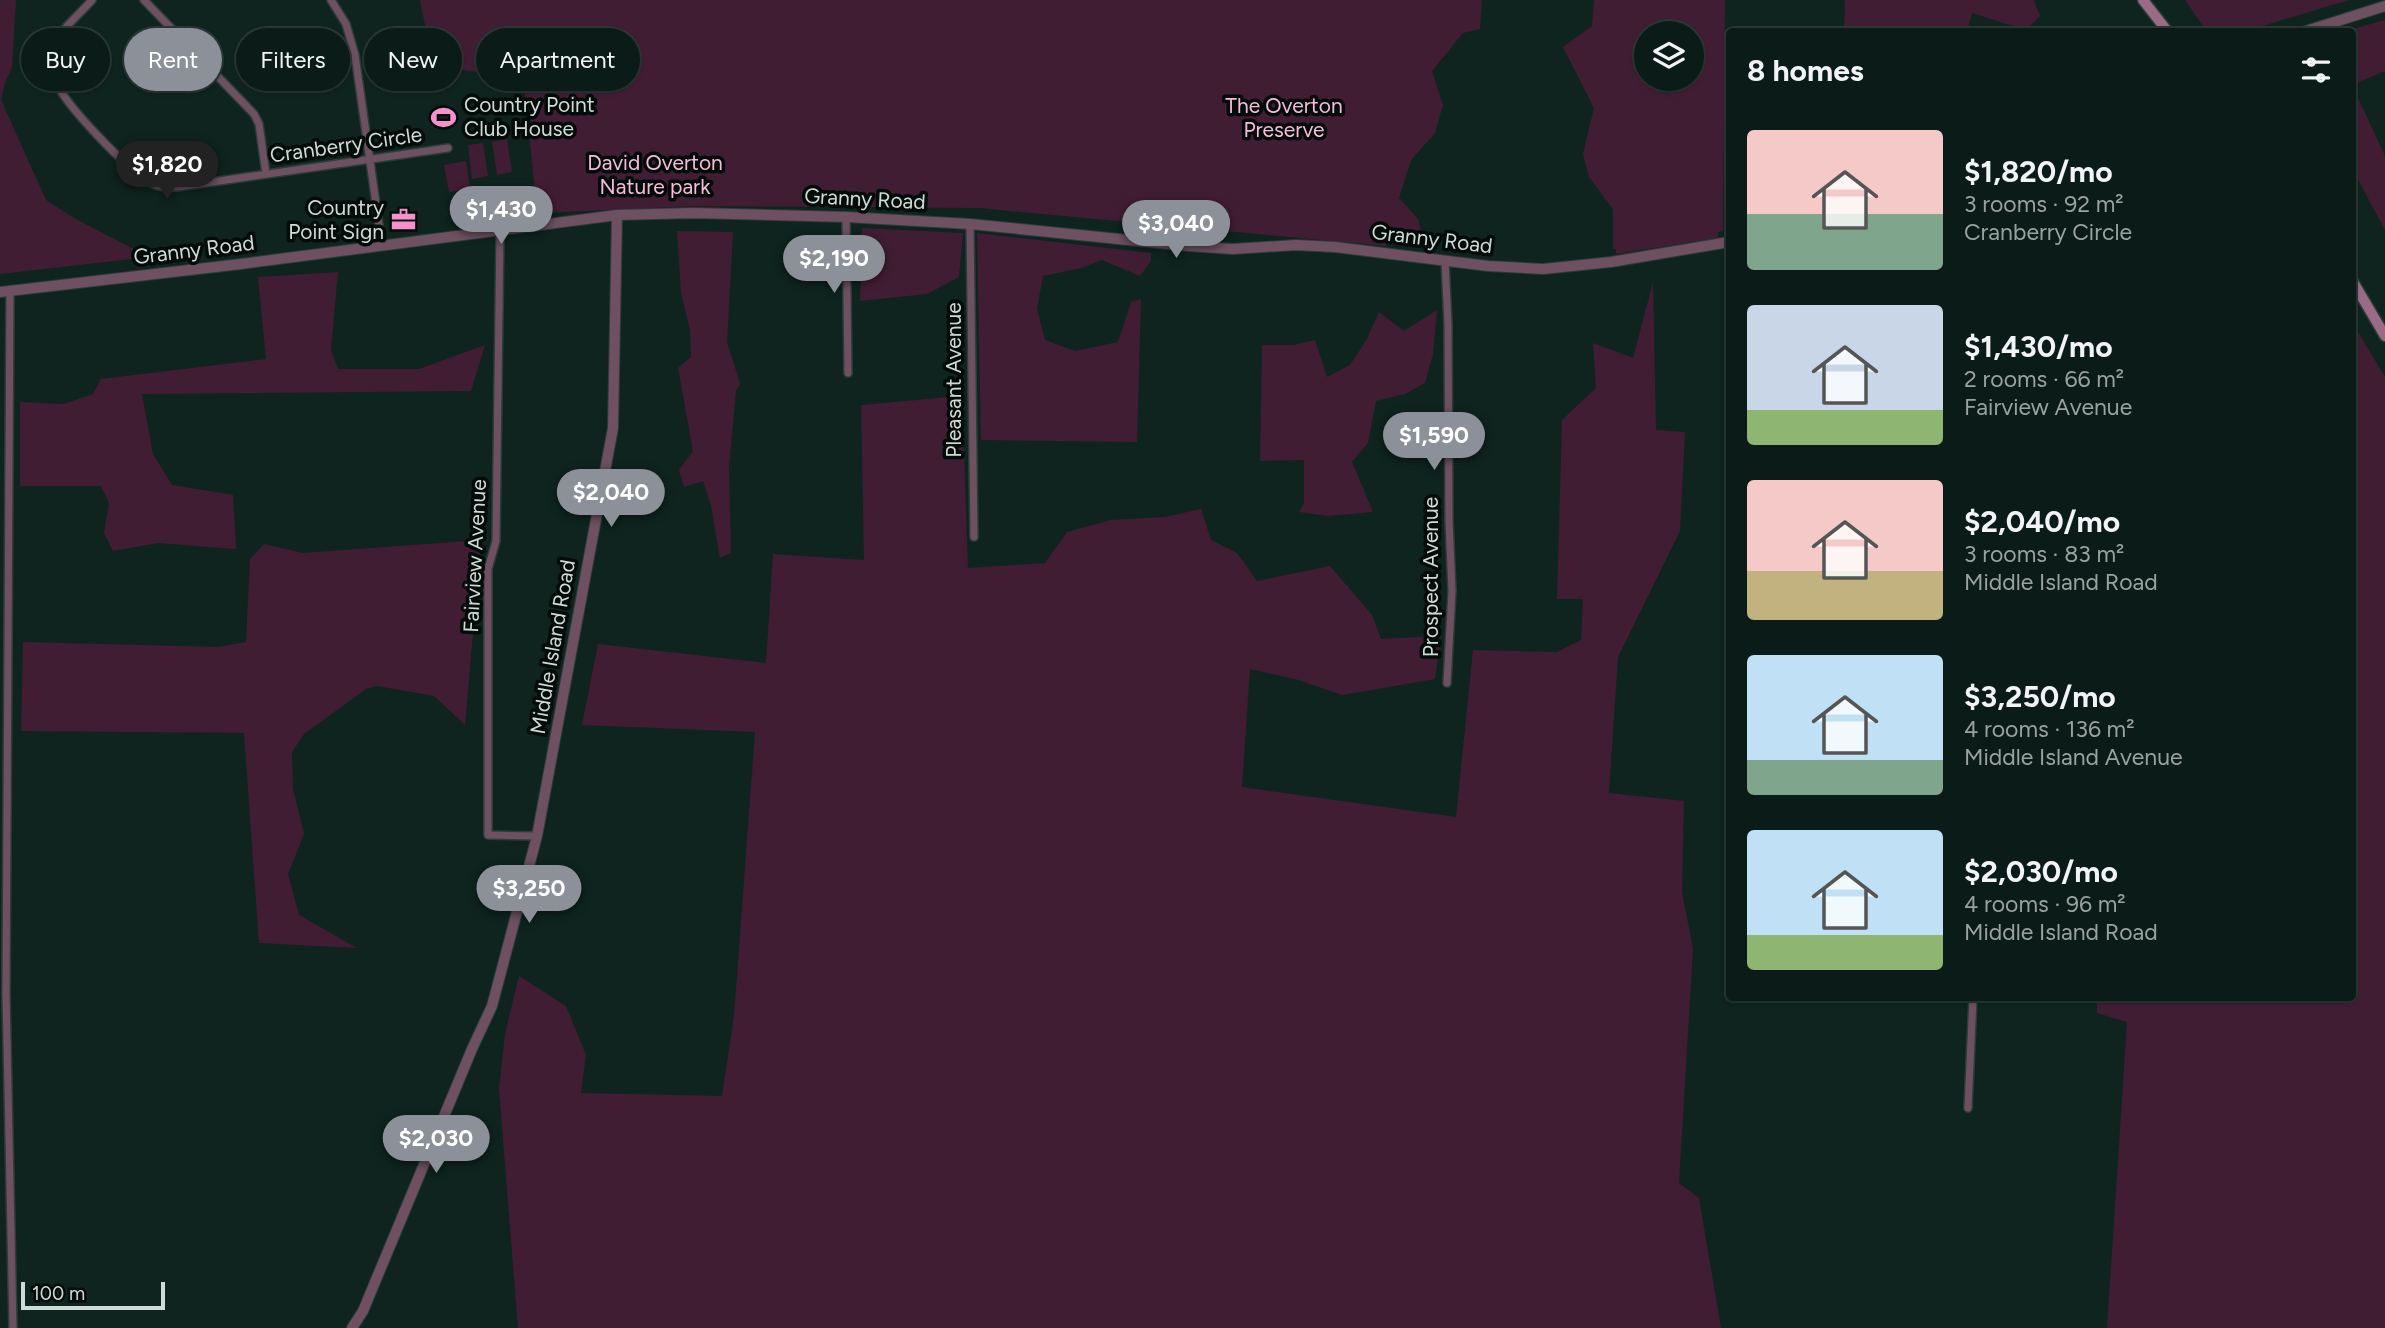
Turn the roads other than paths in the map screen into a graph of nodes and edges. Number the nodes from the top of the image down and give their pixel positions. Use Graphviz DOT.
graph roads {
  1 [pos="92,0"];
  2 [pos="144,0"];
  3 [pos="331,0"];
  4 [pos="2143,0"];
  5 [pos="2385,6"];
  6 [pos="2165,28"];
  7 [pos="2316,28"];
  8 [pos="448,148"];
  9 [pos="370,158"];
  10 [pos="266,174"];
  11 [pos="617,215"];
  12 [pos="846,216"];
  13 [pos="970,224"];
  14 [pos="500,231"];
  15 [pos="1726,243"];
  16 [pos="382,246"];
  17 [pos="1445,261"];
  18 [pos="2356,287"];
  19 [pos="5,292"];
  20 [pos="2385,336"];
  21 [pos="848,373"];
  22 [pos="974,537"];
  23 [pos="9,574"];
  24 [pos="0,576"];
  25 [pos="1447,683"];
  26 [pos="537,835"];
  27 [pos="1973,1001"];
  28 [pos="4,1045"];
  29 [pos="1968,1108"];
  30 [pos="10,1167"];
  31 [pos="0,1168"];
  32 [pos="13,1328"];
  33 [pos="352,1328"];
  1 -- 10 [label="street, Cranberry Circle"];
  2 -- 10 [label="street"];
  3 -- 9 [label="street"];
  4 -- 6 [label="main road"];
  5 -- 7 [label="street"];
  8 -- 9 [label="street, Cranberry Circle"];
  9 -- 10 [label="street, Cranberry Circle"];
  9 -- 16 [label="street"];
  11 -- 12 [label="street, Granny Road"];
  11 -- 14 [label="street, Granny Road"];
  11 -- 26 [label="street, Middle Island Road"];
  12 -- 13 [label="street, Granny Road"];
  12 -- 21 [label="street"];
  13 -- 17 [label="street, Granny Road"];
  13 -- 22 [label="street, Pleasant Avenue"];
  14 -- 16 [label="street, Granny Road"];
  14 -- 26 [label="street, Fairview Avenue"];
  15 -- 17 [label="street, Granny Road"];
  16 -- 19 [label="street, Granny Road"];
  17 -- 25 [label="street, Prospect Avenue"];
  18 -- 20 [label="main road"];
  19 -- 23 [label="street"];
  23 -- 24 [label="street"];
  23 -- 28 [label="street"];
  26 -- 33 [label="street, Middle Island Road"];
  27 -- 29 [label="street"];
  28 -- 30 [label="street"];
  30 -- 31 [label="street"];
  30 -- 32 [label="street"];
}
